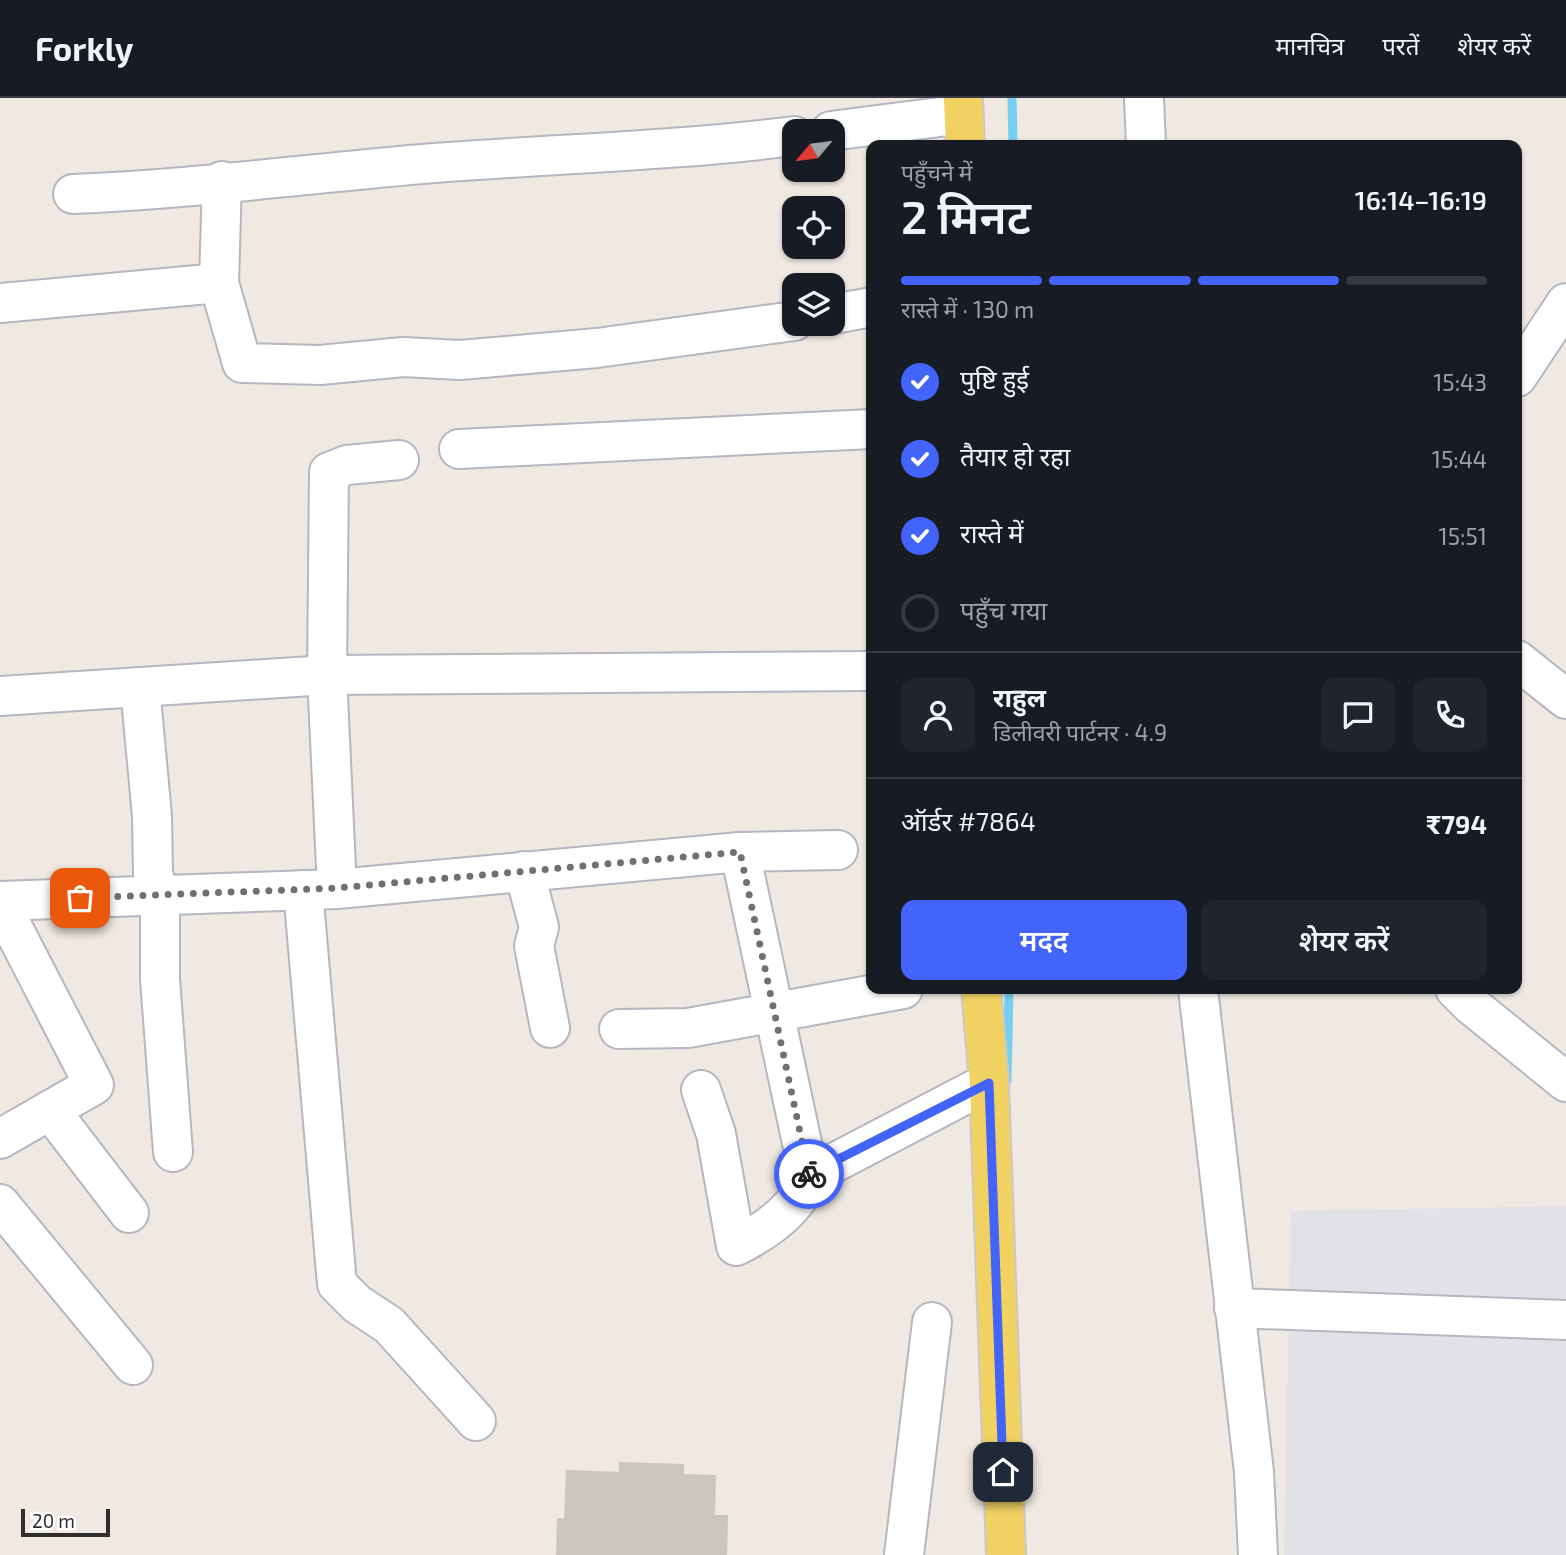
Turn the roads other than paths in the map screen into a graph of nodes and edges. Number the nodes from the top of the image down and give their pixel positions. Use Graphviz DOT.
graph roads {
  1 [pos="1144,98"];
  2 [pos="963,119"];
  3 [pos="845,130"];
  4 [pos="782,137"];
  5 [pos="1146,140"];
  6 [pos="222,181"];
  7 [pos="73,194"];
  8 [pos="219,283"];
  9 [pos="0,303"];
  10 [pos="1565,306"];
  11 [pos="866,308"];
  12 [pos="845,312"];
  13 [pos="782,323"];
  14 [pos="1528,335"];
  15 [pos="1522,358"];
  16 [pos="866,429"];
  17 [pos="459,449"];
  18 [pos="399,460"];
  19 [pos="1522,664"];
  20 [pos="866,671"];
  21 [pos="327,675"];
  22 [pos="140,687"];
  23 [pos="0,696"];
  24 [pos="1566,699"];
  25 [pos="838,850"];
  26 [pos="740,852"];
  27 [pos="524,871"];
  28 [pos="320,889"];
  29 [pos="160,895"];
  30 [pos="0,902"];
  31 [pos="875,994"];
  32 [pos="981,994"];
  33 [pos="1199,994"];
  34 [pos="1460,994"];
  35 [pos="774,1012"];
  36 [pos="550,1028"];
  37 [pos="619,1029"];
  38 [pos="1566,1082"];
  39 [pos="989,1083"];
  40 [pos="701,1090"];
  41 [pos="50,1110"];
  42 [pos="0,1139"];
  43 [pos="173,1152"];
  44 [pos="809,1176"];
  45 [pos="0,1205"];
  46 [pos="129,1213"];
  47 [pos="1234,1308"];
  48 [pos="1566,1320"];
  49 [pos="932,1322"];
  50 [pos="133,1366"];
  51 [pos="476,1421"];
  52 [pos="904,1555"];
  53 [pos="1006,1555"];
  54 [pos="1258,1555"];
  1 -- 5 [label="street"];
  2 -- 3 [label="street"];
  4 -- 6 [label="street"];
  6 -- 7 [label="street"];
  6 -- 8 [label="street"];
  8 -- 9 [label="street"];
  8 -- 13 [label="street"];
  10 -- 14 [label="street"];
  11 -- 12 [label="street"];
  14 -- 15 [label="street"];
  16 -- 17 [label="street"];
  18 -- 21 [label="street"];
  19 -- 24 [label="street"];
  20 -- 21 [label="street"];
  21 -- 22 [label="street"];
  21 -- 28 [label="street"];
  22 -- 23 [label="street"];
  22 -- 29 [label="street"];
  25 -- 26 [label="street"];
  26 -- 27 [label="street"];
  26 -- 35 [label="street"];
  27 -- 28 [label="street"];
  27 -- 36 [label="street"];
  28 -- 29 [label="street"];
  28 -- 51 [label="street"];
  29 -- 30 [label="street"];
  29 -- 43 [label="street"];
  30 -- 41 [label="street"];
  31 -- 35 [label="street"];
  32 -- 39 [label="main road"];
  33 -- 47 [label="street"];
  34 -- 38 [label="street"];
  35 -- 37 [label="street"];
  35 -- 44 [label="street"];
  39 -- 44 [label="street"];
  39 -- 53 [label="main road"];
  40 -- 44 [label="street"];
  41 -- 42 [label="street"];
  41 -- 46 [label="street"];
  45 -- 50 [label="street"];
  47 -- 48 [label="street"];
  47 -- 54 [label="street"];
  49 -- 52 [label="street"];
}
